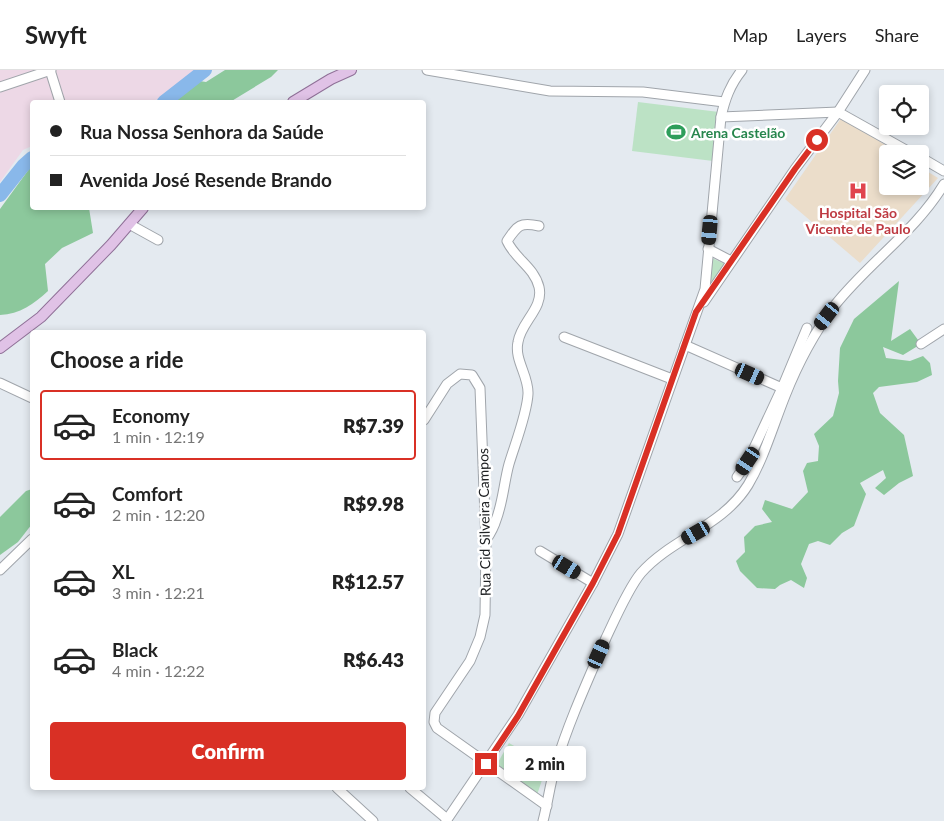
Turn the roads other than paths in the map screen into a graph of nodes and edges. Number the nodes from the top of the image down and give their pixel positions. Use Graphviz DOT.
graph roads {
  1 [pos="50,70"];
  2 [pos="351,70"];
  3 [pos="426,70"];
  4 [pos="742,70"];
  5 [pos="865,70"];
  6 [pos="0,87"];
  7 [pos="59,100"];
  8 [pos="296,100"];
  9 [pos="724,102"];
  10 [pos="838,112"];
  11 [pos="721,118"];
  12 [pos="898,145"];
  13 [pos="929,162"];
  14 [pos="944,171"];
  15 [pos="944,184"];
  16 [pos="141,210"];
  17 [pos="129,224"];
  18 [pos="539,226"];
  19 [pos="158,240"];
  20 [pos="708,249"];
  21 [pos="732,262"];
  22 [pos="696,312"];
  23 [pos="807,328"];
  24 [pos="944,329"];
  25 [pos="564,337"];
  26 [pos="921,344"];
  27 [pos="685,346"];
  28 [pos="0,348"];
  29 [pos="672,379"];
  30 [pos="0,383"];
  31 [pos="785,388"];
  32 [pos="30,397"];
  33 [pos="426,417"];
  34 [pos="737,477"];
  35 [pos="30,541"];
  36 [pos="486,542"];
  37 [pos="540,551"];
  38 [pos="0,570"];
  39 [pos="593,583"];
  40 [pos="486,764"];
  41 [pos="339,790"];
  42 [pos="412,790"];
  43 [pos="547,806"];
  44 [pos="446,820"];
  45 [pos="373,821"];
  46 [pos="543,821"];
  1 -- 6 [label="street"];
  1 -- 7 [label="street"];
  2 -- 8 [label="main road"];
  3 -- 9 [label="street"];
  4 -- 9 [label="street"];
  5 -- 10 [label="street"];
  9 -- 11 [label="street"];
  10 -- 11 [label="street"];
  10 -- 12 [label="street"];
  10 -- 21 [label="street"];
  11 -- 20 [label="street"];
  13 -- 14 [label="street"];
  15 -- 31 [label="street"];
  16 -- 17 [label="main road"];
  17 -- 19 [label="street"];
  17 -- 28 [label="main road"];
  18 -- 36 [label="street"];
  20 -- 21 [label="street"];
  20 -- 22 [label="street"];
  21 -- 22 [label="street"];
  22 -- 27 [label="street"];
  23 -- 31 [label="street"];
  24 -- 26 [label="street"];
  25 -- 29 [label="street"];
  27 -- 29 [label="street"];
  27 -- 31 [label="street"];
  29 -- 39 [label="street"];
  30 -- 32 [label="street"];
  31 -- 34 [label="street"];
  31 -- 43 [label="street"];
  33 -- 36 [label="street, Rua Cid Silveira Campos"];
  35 -- 38 [label="street"];
  36 -- 40 [label="street, Rua Cid Silveira Campos"];
  37 -- 39 [label="street"];
  39 -- 40 [label="street"];
  40 -- 43 [label="street"];
  40 -- 44 [label="street"];
  41 -- 45 [label="street"];
  42 -- 44 [label="street"];
  43 -- 46 [label="street"];
}
